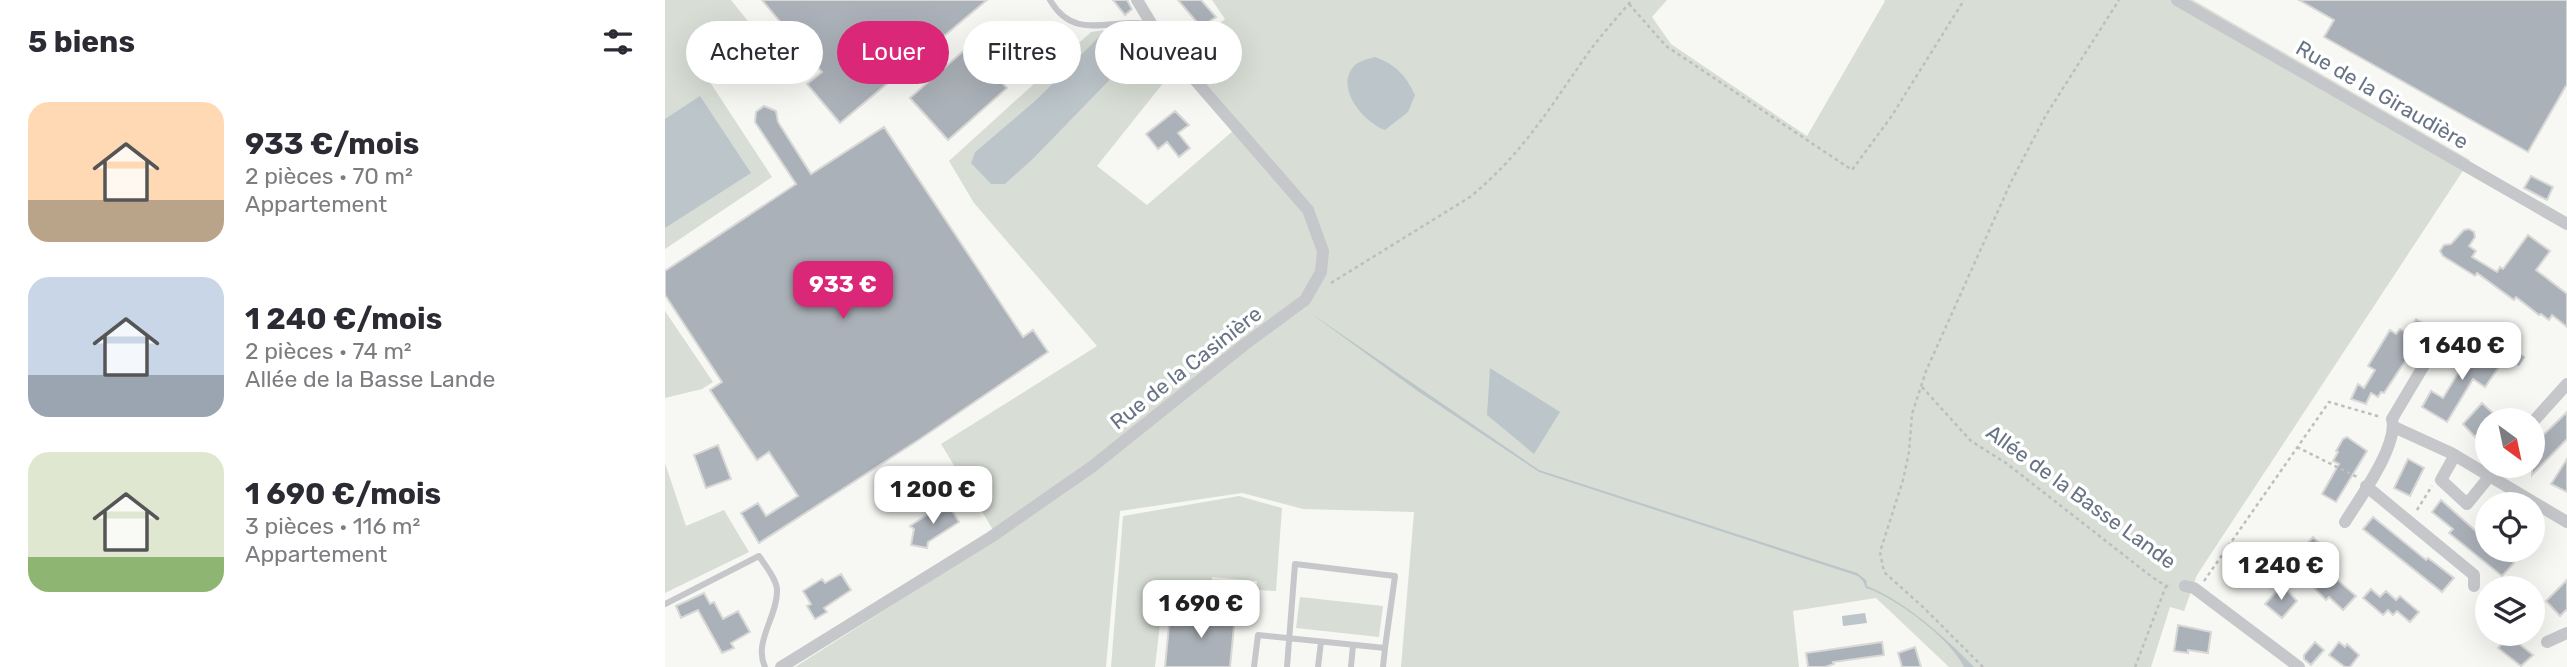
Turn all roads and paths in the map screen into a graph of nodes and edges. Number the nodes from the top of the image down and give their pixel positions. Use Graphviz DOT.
graph roads {
  1 [pos="1050,0"];
  2 [pos="1137,0"];
  3 [pos="1963,0"];
  4 [pos="2119,0"];
  5 [pos="2177,0"];
  6 [pos="1630,2"];
  7 [pos="1149,21"];
  8 [pos="1095,27"];
  9 [pos="1198,84"];
  10 [pos="2567,224"];
  11 [pos="1326,286"];
  12 [pos="2433,350"];
  13 [pos="2567,384"];
  14 [pos="1922,387"];
  15 [pos="2545,408"];
  16 [pos="2393,423"];
  17 [pos="2297,447"];
  18 [pos="2455,455"];
  19 [pos="2475,465"];
  20 [pos="2481,478"];
  21 [pos="2498,478"];
  22 [pos="2441,480"];
  23 [pos="2366,486"];
  24 [pos="2345,522"];
  25 [pos="2410,522"];
  26 [pos="2567,522"];
  27 [pos="2167,586"];
  28 [pos="2185,586"];
  29 [pos="2474,586"];
  30 [pos="2197,591"];
  31 [pos="665,604"];
  32 [pos="2567,634"];
  33 [pos="1289,638"];
  34 [pos="1321,642"];
  35 [pos="2547,642"];
  36 [pos="1353,645"];
  37 [pos="1385,648"];
  38 [pos="765,667"];
  39 [pos="781,667"];
  40 [pos="1254,667"];
  41 [pos="1287,667"];
  42 [pos="1318,667"];
  43 [pos="1351,667"];
  44 [pos="1383,667"];
  45 [pos="1983,667"];
  46 [pos="2136,667"];
  47 [pos="2299,667"];
  1 -- 8 [label="lane"];
  2 -- 7 [label="street, Rue de la Casinière"];
  3 -- 6 [label="path"];
  4 -- 14 [label="path"];
  5 -- 10 [label="street, Rue de la Giraudière"];
  6 -- 11 [label="path"];
  9 -- 39 [label="street, Rue de la Casinière"];
  12 -- 16 [label="street"];
  13 -- 15 [label="street"];
  14 -- 27 [label="path, Allée de la Basse Lande"];
  14 -- 45 [label="path"];
  16 -- 17 [label="path"];
  16 -- 18 [label="street"];
  16 -- 23 [label="street"];
  17 -- 23 [label="path"];
  17 -- 30 [label="path"];
  18 -- 19 [label="street"];
  18 -- 22 [label="street"];
  20 -- 22 [label="street"];
  21 -- 26 [label="street"];
  22 -- 25 [label="path"];
  23 -- 24 [label="street"];
  23 -- 25 [label="street"];
  25 -- 29 [label="street"];
  27 -- 28 [label="path, Allée de la Basse Lande"];
  27 -- 46 [label="path"];
  28 -- 30 [label="street, Allée de la Basse Lande"];
  30 -- 47 [label="street, Allée de la Basse Lande"];
  31 -- 38 [label="lane"];
  32 -- 35 [label="street"];
  33 -- 34 [label="lane"];
  33 -- 37 [label="lane"];
  33 -- 40 [label="lane"];
  33 -- 41 [label="lane"];
  34 -- 36 [label="lane"];
  34 -- 42 [label="lane"];
  36 -- 37 [label="lane"];
  36 -- 43 [label="lane"];
  37 -- 44 [label="lane"];
}
